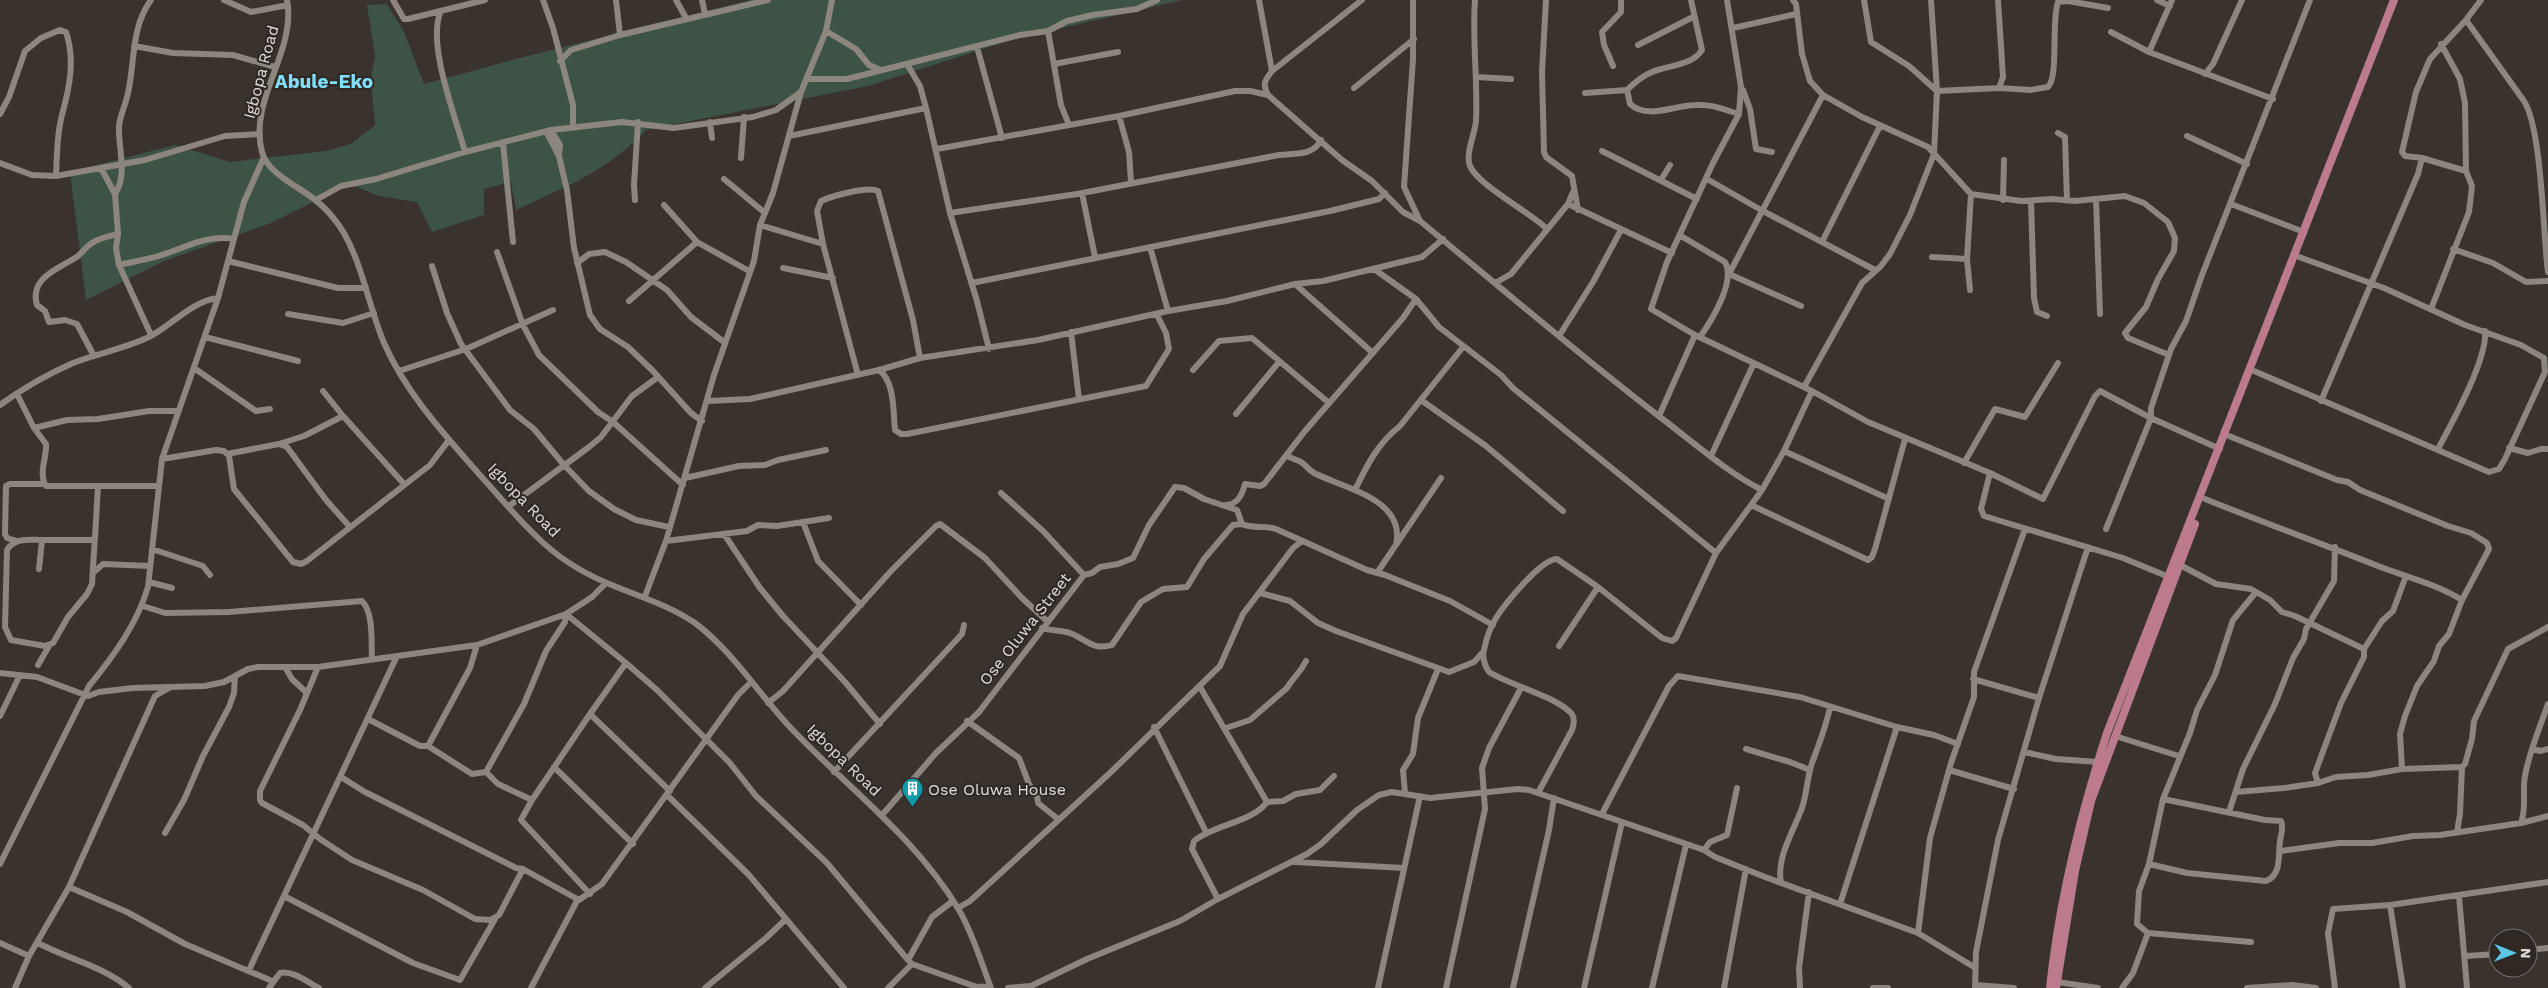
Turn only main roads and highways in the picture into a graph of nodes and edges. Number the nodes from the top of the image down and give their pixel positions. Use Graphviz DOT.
graph roads {
  1 [pos="2394,0"];
  2 [pos="2399,0"];
  3 [pos="2380,42"];
  4 [pos="2057,985"];
  5 [pos="2050,988"];
  1 -- 3 [label="main road"];
  2 -- 3 [label="main road"];
  3 -- 4 [label="main road"];
  3 -- 5 [label="main road"];
}
